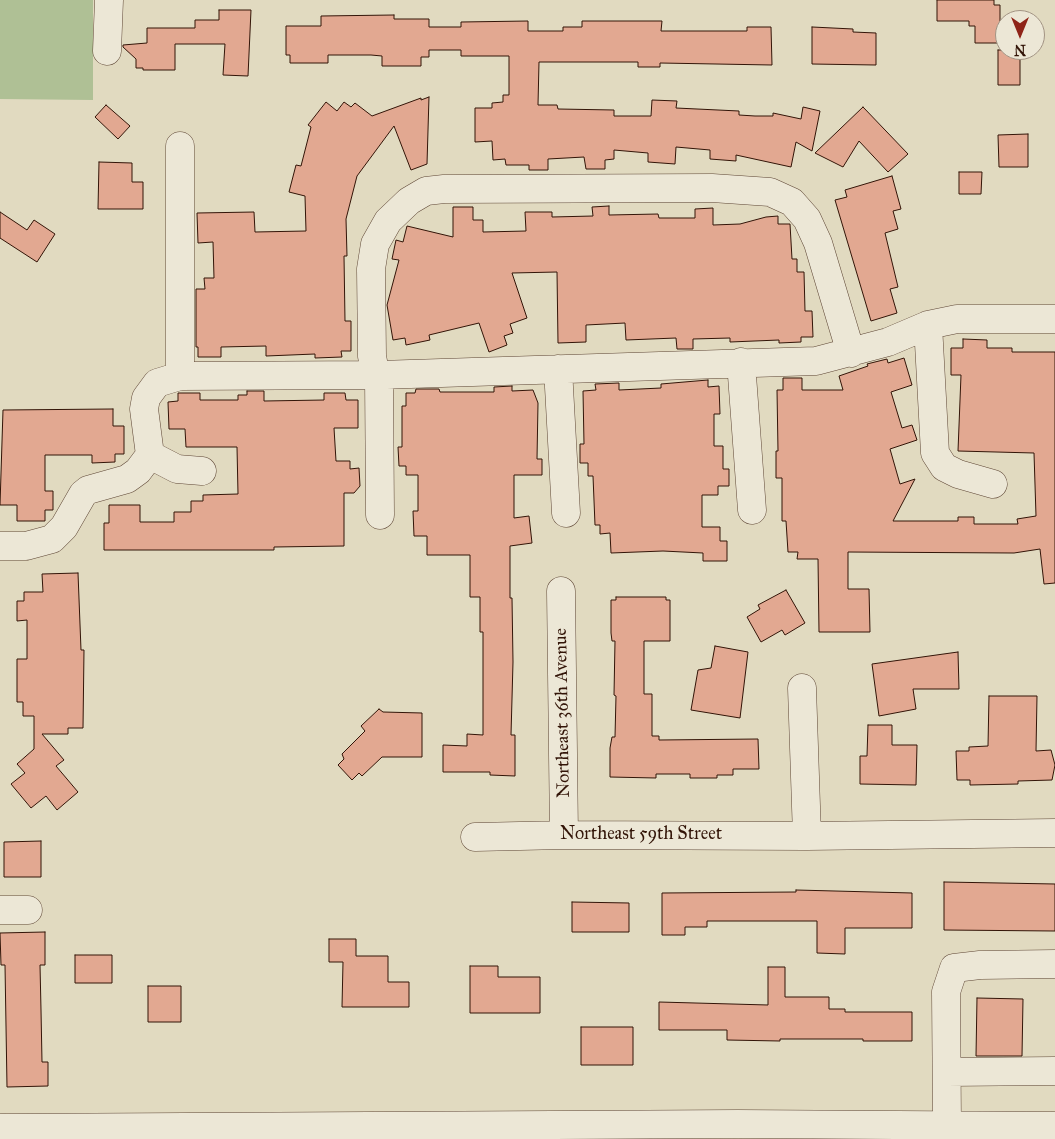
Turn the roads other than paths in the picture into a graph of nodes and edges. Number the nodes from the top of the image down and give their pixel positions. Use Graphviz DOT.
graph roads {
  1 [pos="109,0"];
  2 [pos="108,51"];
  3 [pos="180,146"];
  4 [pos="1055,319"];
  5 [pos="928,325"];
  6 [pos="852,353"];
  7 [pos="741,362"];
  8 [pos="558,368"];
  9 [pos="379,375"];
  10 [pos="180,376"];
  11 [pos="150,454"];
  12 [pos="202,471"];
  13 [pos="993,484"];
  14 [pos="752,510"];
  15 [pos="566,512"];
  16 [pos="380,515"];
  17 [pos="0,546"];
  18 [pos="561,592"];
  19 [pos="802,688"];
  20 [pos="1055,833"];
  21 [pos="564,835"];
  22 [pos="807,836"];
  23 [pos="475,838"];
  24 [pos="0,910"];
  25 [pos="28,910"];
  26 [pos="1055,964"];
  27 [pos="1055,1071"];
  28 [pos="947,1072"];
  29 [pos="947,1125"];
  30 [pos="1055,1126"];
  31 [pos="0,1128"];
  32 [pos="131,1133"];
  1 -- 2 [label="street"];
  3 -- 10 [label="street"];
  4 -- 5 [label="street"];
  5 -- 6 [label="street"];
  5 -- 13 [label="street"];
  6 -- 7 [label="street"];
  6 -- 9 [label="street"];
  7 -- 8 [label="street"];
  7 -- 14 [label="street"];
  8 -- 9 [label="street"];
  8 -- 15 [label="street"];
  9 -- 10 [label="street"];
  9 -- 16 [label="street"];
  10 -- 11 [label="street"];
  11 -- 12 [label="street"];
  11 -- 17 [label="street"];
  18 -- 21 [label="street, Northeast 36th Avenue"];
  19 -- 22 [label="street"];
  20 -- 22 [label="street, Northeast 59th Street"];
  21 -- 22 [label="street, Northeast 59th Street"];
  21 -- 23 [label="street, Northeast 59th Street"];
  24 -- 25 [label="street"];
  26 -- 28 [label="street"];
  27 -- 28 [label="street"];
  28 -- 29 [label="street"];
  29 -- 30 [label="street"];
  29 -- 32 [label="street"];
  31 -- 32 [label="street"];
}
